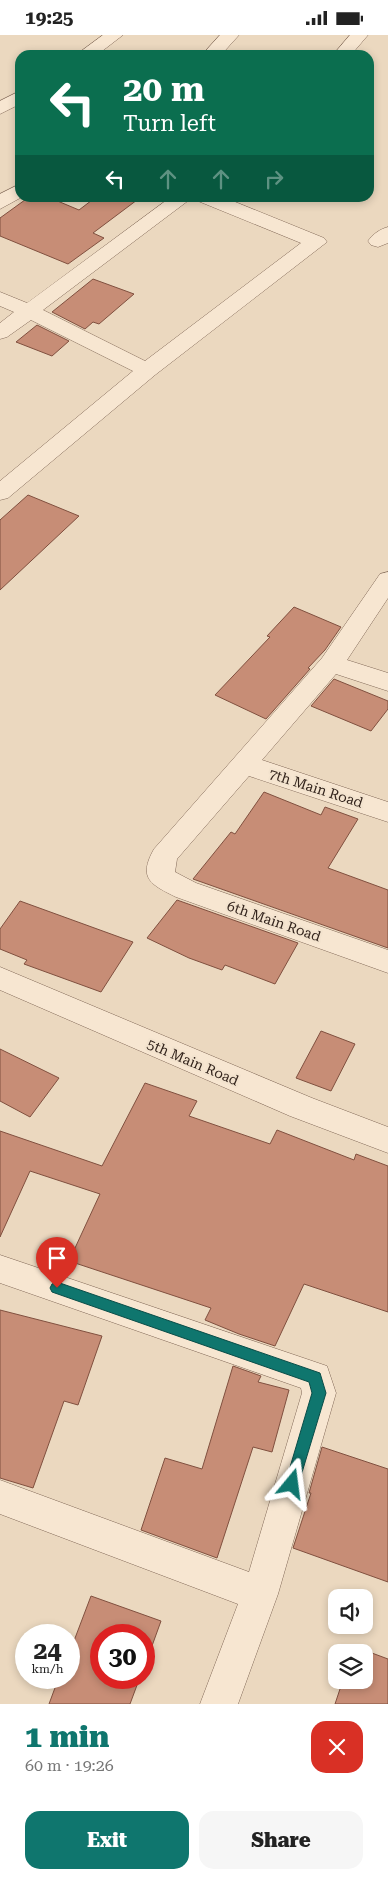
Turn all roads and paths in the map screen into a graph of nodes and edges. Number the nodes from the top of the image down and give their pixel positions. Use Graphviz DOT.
graph roads {
  1 [pos="114,35"];
  2 [pos="230,35"];
  3 [pos="359,35"];
  4 [pos="94,50"];
  5 [pos="215,50"];
  6 [pos="346,50"];
  7 [pos="15,193"];
  8 [pos="177,202"];
  9 [pos="217,202"];
  10 [pos="0,203"];
  11 [pos="0,298"];
  12 [pos="29,311"];
  13 [pos="0,333"];
  14 [pos="147,370"];
  15 [pos="0,493"];
  16 [pos="388,580"];
  17 [pos="331,664"];
  18 [pos="388,682"];
  19 [pos="244,764"];
  20 [pos="388,812"];
  21 [pos="388,961"];
  22 [pos="2,982"];
  23 [pos="388,1140"];
  24 [pos="0,1269"];
  25 [pos="0,1497"];
  26 [pos="260,1593"];
  27 [pos="219,1704"];
  1 -- 4 [label="street"];
  2 -- 5 [label="street"];
  3 -- 6 [label="street"];
  7 -- 10 [label="street"];
  8 -- 12 [label="street"];
  9 -- 14 [label="street"];
  11 -- 12 [label="street"];
  12 -- 13 [label="street"];
  12 -- 14 [label="street"];
  14 -- 15 [label="street"];
  16 -- 17 [label="street"];
  17 -- 18 [label="street"];
  17 -- 19 [label="street"];
  19 -- 20 [label="street, 7th Main Road"];
  19 -- 21 [label="street, 6th Main Road"];
  22 -- 23 [label="street, 5th Main Road"];
  24 -- 26 [label="street"];
  25 -- 26 [label="street"];
  26 -- 27 [label="street"];
}
